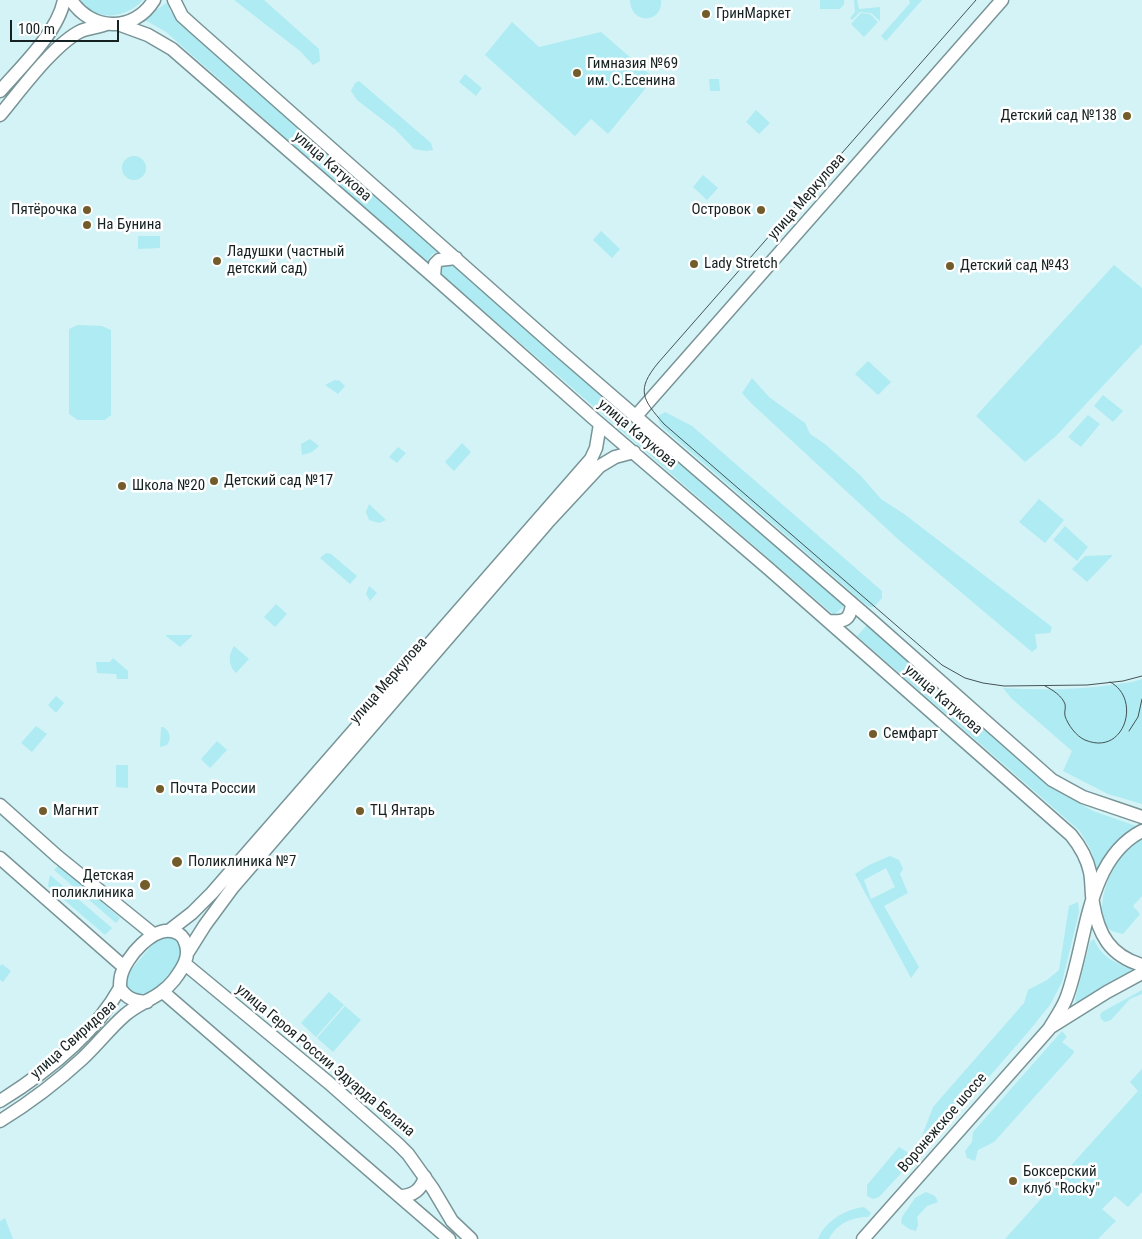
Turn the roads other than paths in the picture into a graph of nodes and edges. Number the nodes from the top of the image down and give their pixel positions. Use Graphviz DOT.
graph roads {
  1 [pos="64,0"];
  2 [pos="71,0"];
  3 [pos="1002,0"];
  4 [pos="154,1"];
  5 [pos="176,2"];
  6 [pos="113,24"];
  7 [pos="0,91"];
  8 [pos="0,115"];
  9 [pos="456,258"];
  10 [pos="434,277"];
  11 [pos="636,416"];
  12 [pos="600,424"];
  13 [pos="634,452"];
  14 [pos="852,604"];
  15 [pos="829,622"];
  16 [pos="0,805"];
  17 [pos="1142,817"];
  18 [pos="1142,831"];
  19 [pos="0,858"];
  20 [pos="1093,902"];
  21 [pos="170,930"];
  22 [pos="153,934"];
  23 [pos="186,958"];
  24 [pos="1142,965"];
  25 [pos="124,967"];
  26 [pos="1142,973"];
  27 [pos="120,988"];
  28 [pos="163,992"];
  29 [pos="147,1002"];
  30 [pos="1049,1029"];
  31 [pos="0,1101"];
  32 [pos="0,1121"];
  33 [pos="425,1177"];
  34 [pos="400,1196"];
  35 [pos="449,1239"];
  36 [pos="471,1239"];
  37 [pos="863,1239"];
  1 -- 7 [label="main road"];
  2 -- 6 [label="main road, улица Катукова"];
  3 -- 11 [label="main road, улица Меркулова"];
  4 -- 6 [label="main road"];
  5 -- 9 [label="main road, улица Катукова"];
  6 -- 8 [label="main road"];
  6 -- 10 [label="main road, улица Катукова"];
  9 -- 10 [label="main road"];
  9 -- 11 [label="main road, улица Катукова"];
  10 -- 12 [label="main road, улица Катукова"];
  11 -- 14 [label="main road, улица Катукова"];
  12 -- 13 [label="main road, улица Катукова"];
  12 -- 21 [label="main road, улица Меркулова"];
  13 -- 15 [label="main road, улица Катукова"];
  13 -- 23 [label="main road, улица Меркулова"];
  14 -- 15 [label="main road"];
  14 -- 17 [label="main road, улица Катукова"];
  15 -- 20 [label="main road, улица Катукова"];
  16 -- 22 [label="main road"];
  18 -- 20 [label="main road"];
  19 -- 25 [label="main road"];
  20 -- 24 [label="main road"];
  20 -- 30 [label="main road"];
  21 -- 22 [label="main road"];
  21 -- 23 [label="main road"];
  22 -- 25 [label="main road"];
  23 -- 28 [label="main road"];
  23 -- 33 [label="main road, улица Героя России Эдуарда Белана"];
  25 -- 27 [label="main road"];
  26 -- 30 [label="main road"];
  27 -- 29 [label="main road"];
  27 -- 31 [label="main road, улица Свиридова"];
  28 -- 29 [label="main road"];
  28 -- 34 [label="main road"];
  29 -- 32 [label="main road, улица Свиридова"];
  30 -- 37 [label="main road, Воронежское шоссе"];
  33 -- 34 [label="main road"];
  33 -- 36 [label="main road, улица Героя России Эдуарда Белана"];
  34 -- 35 [label="main road"];
}
